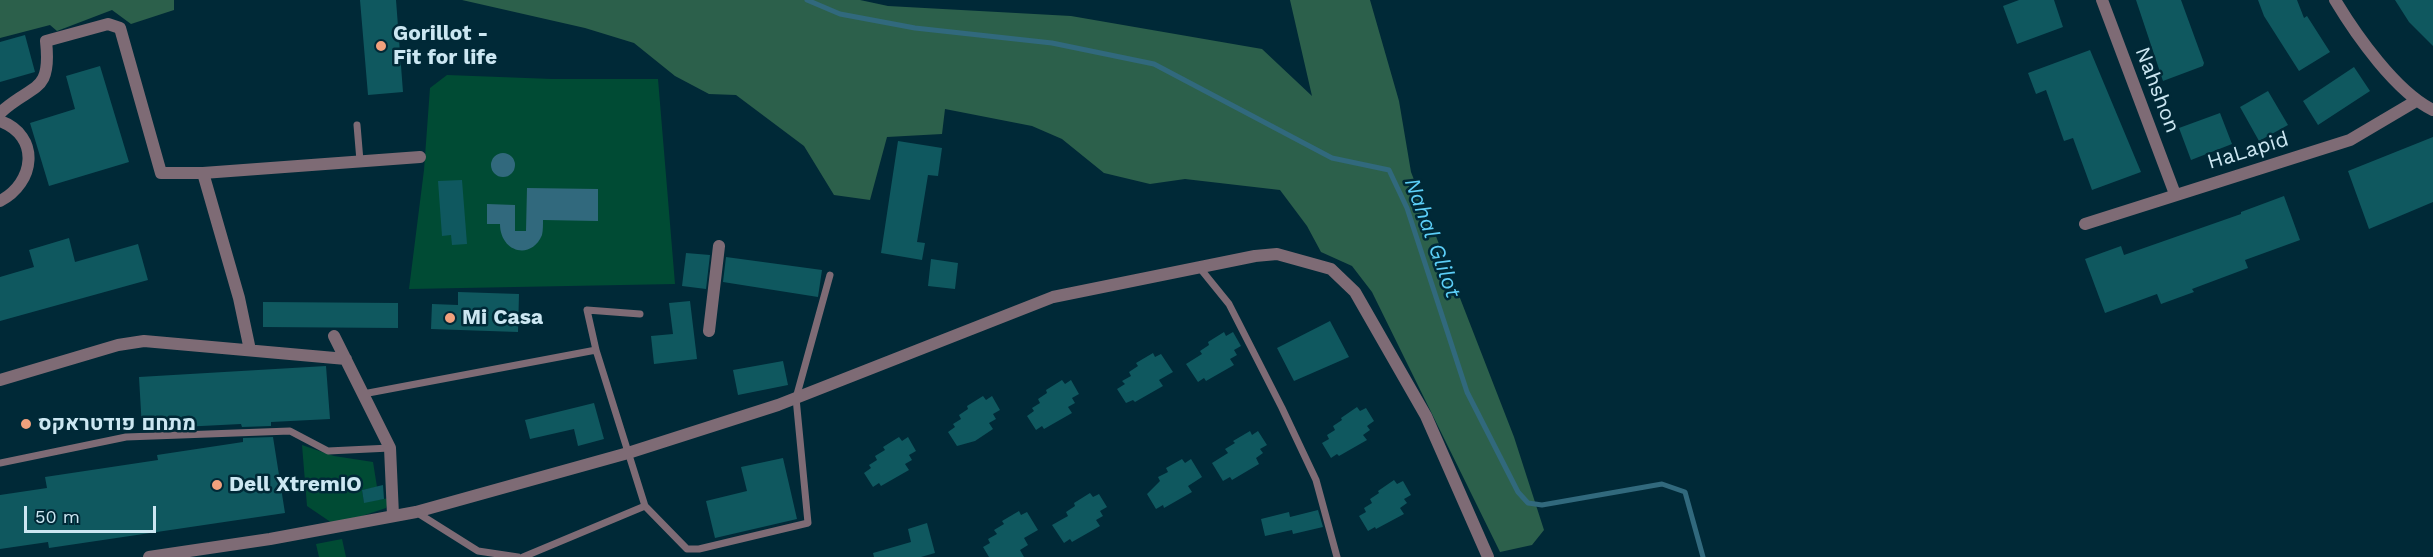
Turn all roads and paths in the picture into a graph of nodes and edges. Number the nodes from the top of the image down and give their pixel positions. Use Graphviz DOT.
graph roads {
  1 [pos="2102,0"];
  2 [pos="2335,0"];
  3 [pos="2415,101"];
  4 [pos="2433,110"];
  5 [pos="0,113"];
  6 [pos="0,121"];
  7 [pos="357,125"];
  8 [pos="420,157"];
  9 [pos="360,161"];
  10 [pos="203,173"];
  11 [pos="2175,194"];
  12 [pos="0,201"];
  13 [pos="2085,224"];
  14 [pos="719,246"];
  15 [pos="1199,267"];
  16 [pos="830,275"];
  17 [pos="640,314"];
  18 [pos="709,331"];
  19 [pos="334,336"];
  20 [pos="250,350"];
  21 [pos="596,350"];
  22 [pos="346,359"];
  23 [pos="0,380"];
  24 [pos="363,394"];
  25 [pos="796,398"];
  26 [pos="390,448"];
  27 [pos="628,453"];
  28 [pos="0,463"];
  29 [pos="645,506"];
  30 [pos="416,512"];
  31 [pos="393,515"];
  32 [pos="149,557"];
  33 [pos="518,557"];
  34 [pos="523,557"];
  35 [pos="1337,557"];
  36 [pos="1488,557"];
  1 -- 11 [label="street, Nahshon"];
  2 -- 3 [label="street"];
  3 -- 4 [label="street"];
  3 -- 11 [label="street, HaLapid"];
  5 -- 10 [label="street"];
  6 -- 12 [label="street"];
  7 -- 9 [label="lane"];
  8 -- 9 [label="street"];
  9 -- 10 [label="street"];
  10 -- 20 [label="street"];
  11 -- 13 [label="street, HaLapid"];
  14 -- 18 [label="street"];
  15 -- 25 [label="street"];
  15 -- 35 [label="lane"];
  15 -- 36 [label="street"];
  16 -- 25 [label="lane"];
  17 -- 21 [label="lane"];
  19 -- 22 [label="street"];
  20 -- 22 [label="street"];
  20 -- 23 [label="street"];
  21 -- 24 [label="lane"];
  21 -- 27 [label="lane"];
  22 -- 24 [label="street"];
  24 -- 26 [label="street"];
  25 -- 27 [label="street"];
  25 -- 29 [label="lane"];
  26 -- 28 [label="lane"];
  26 -- 31 [label="street"];
  27 -- 29 [label="lane"];
  27 -- 30 [label="street"];
  29 -- 34 [label="lane"];
  30 -- 31 [label="street"];
  30 -- 33 [label="lane"];
  31 -- 32 [label="street"];
}
